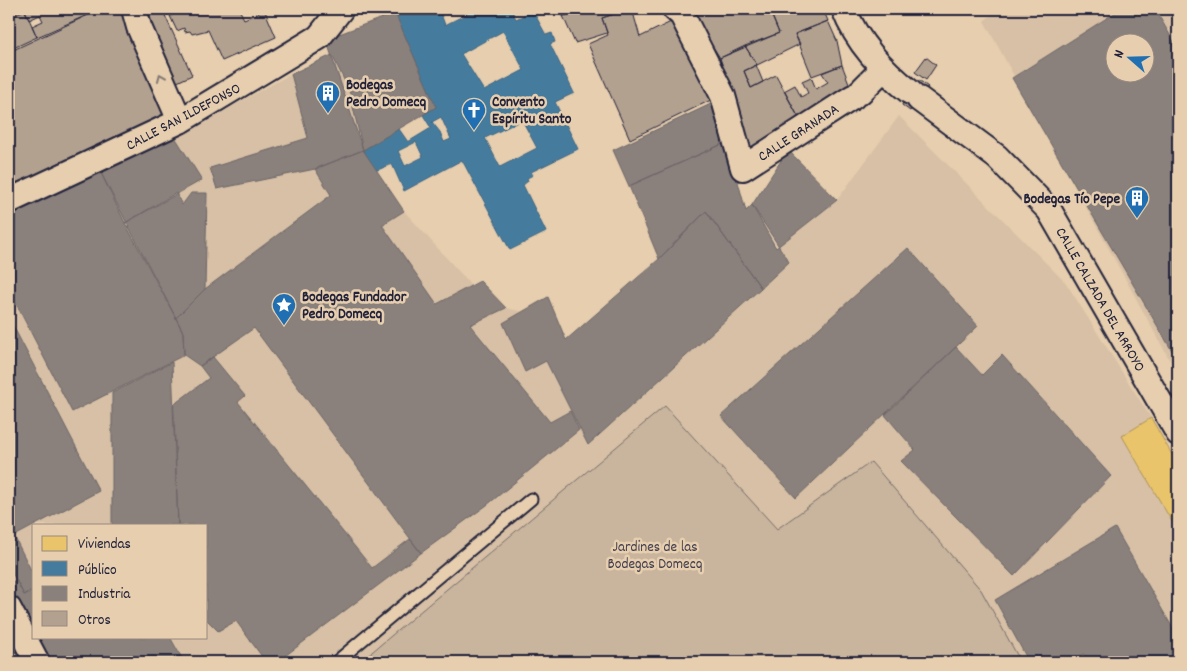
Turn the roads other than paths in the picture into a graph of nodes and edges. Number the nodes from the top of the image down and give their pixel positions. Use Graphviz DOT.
graph roads {
  1 [pos="134,9"];
  2 [pos="341,9"];
  3 [pos="675,9"];
  4 [pos="844,9"];
  5 [pos="884,69"];
  6 [pos="180,121"];
  7 [pos="9,201"];
  8 [pos="1178,433"];
  9 [pos="530,499"];
  10 [pos="9,609"];
  11 [pos="37,662"];
  12 [pos="336,662"];
  6 -- 1 [label="street, one-way"];
  2 -- 6 [label="street, CALLE SAN ILDEFONSO"];
  3 -- 5 [label="street, CALLE GRANADA"];
  4 -- 5 [label="street, CALLE CALZADA DEL ARROYO"];
  5 -- 8 [label="street, CALLE CALZADA DEL ARROYO"];
  6 -- 7 [label="street, CALLE SAN ILDEFONSO"];
  9 -- 12 [label="lane"];
  10 -- 11 [label="street"];
}
